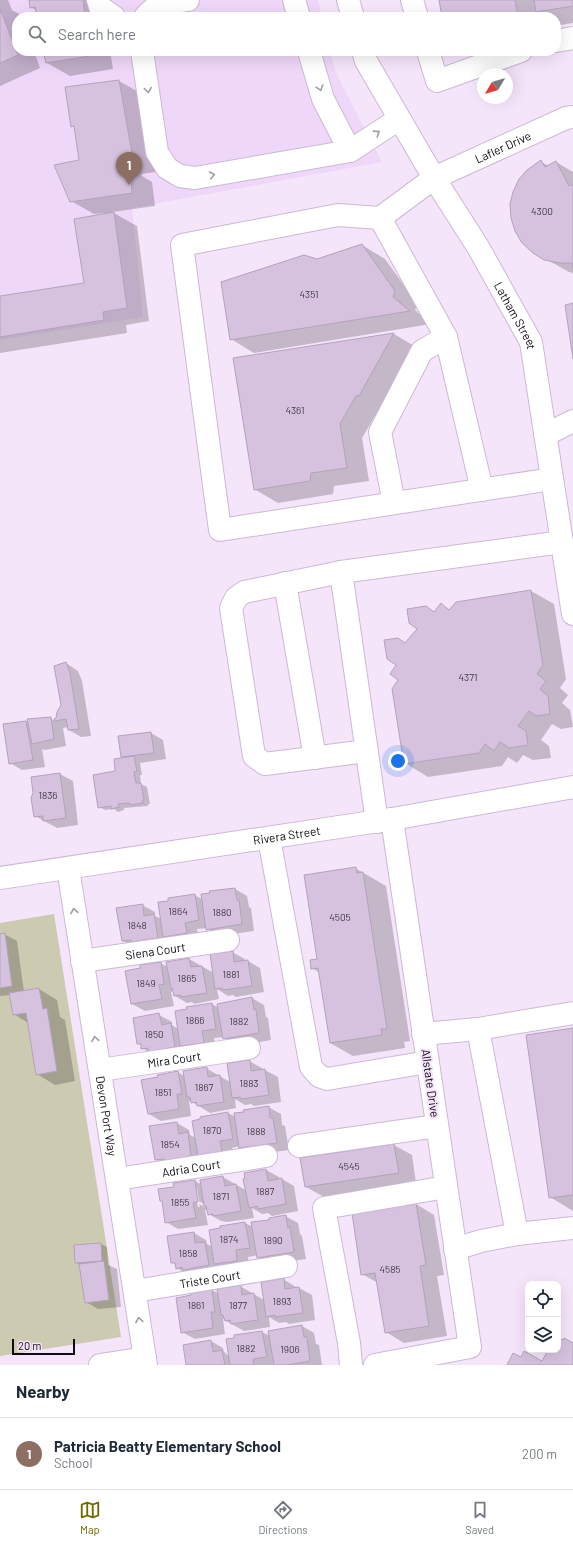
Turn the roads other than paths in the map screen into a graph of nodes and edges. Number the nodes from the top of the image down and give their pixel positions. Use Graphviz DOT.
graph roads {
  1 [pos="98,0"];
  2 [pos="188,0"];
  3 [pos="294,0"];
  4 [pos="348,0"];
  5 [pos="412,0"];
  6 [pos="107,12"];
  7 [pos="149,12"];
  8 [pos="298,12"];
  9 [pos="352,12"];
  10 [pos="416,12"];
  11 [pos="573,38"];
  12 [pos="561,40"];
  13 [pos="143,56"];
  14 [pos="310,56"];
  15 [pos="364,56"];
  16 [pos="430,56"];
  17 [pos="507,56"];
  18 [pos="573,116"];
  19 [pos="399,119"];
  20 [pos="350,151"];
  21 [pos="434,178"];
  22 [pos="380,218"];
  23 [pos="446,337"];
  24 [pos="573,422"];
  25 [pos="545,435"];
  26 [pos="552,479"];
  27 [pos="482,490"];
  28 [pos="394,503"];
  29 [pos="566,548"];
  30 [pos="341,572"];
  31 [pos="285,583"];
  32 [pos="573,612"];
  33 [pos="367,751"];
  34 [pos="315,758"];
  35 [pos="573,787"];
  36 [pos="384,820"];
  37 [pos="269,838"];
  38 [pos="68,868"];
  39 [pos="0,878"];
  40 [pos="228,940"];
  41 [pos="82,961"];
  42 [pos="573,1013"];
  43 [pos="478,1029"];
  44 [pos="424,1034"];
  45 [pos="249,1048"];
  46 [pos="428,1062"];
  47 [pos="100,1070"];
  48 [pos="437,1126"];
  49 [pos="299,1146"];
  50 [pos="266,1156"];
  51 [pos="117,1179"];
  52 [pos="446,1187"];
  53 [pos="573,1228"];
  54 [pos="517,1234"];
  55 [pos="455,1249"];
  56 [pos="286,1266"];
  57 [pos="135,1292"];
  58 [pos="427,1360"];
  59 [pos="146,1362"];
  60 [pos="100,1365"];
  61 [pos="351,1365"];
  62 [pos="375,1365"];
  1 -- 6 [label="street"];
  2 -- 7 [label="street"];
  3 -- 8 [label="street"];
  4 -- 9 [label="street"];
  5 -- 10 [label="street"];
  11 -- 12 [label="street"];
  13 -- 20 [label="street, one-way"];
  14 -- 20 [label="street, one-way"];
  15 -- 19 [label="street, Latham Street"];
  16 -- 17 [label="street"];
  18 -- 21 [label="street, Lafler Drive"];
  20 -- 19 [label="street, one-way"];
  19 -- 21 [label="street, Latham Street"];
  21 -- 22 [label="street, Lafler Drive"];
  21 -- 25 [label="street, Latham Street"];
  22 -- 23 [label="street"];
  22 -- 28 [label="street"];
  23 -- 27 [label="street"];
  23 -- 28 [label="street"];
  24 -- 25 [label="street"];
  25 -- 26 [label="street, Latham Street"];
  26 -- 27 [label="street"];
  26 -- 29 [label="street, Latham Street"];
  27 -- 28 [label="street"];
  29 -- 30 [label="street"];
  29 -- 32 [label="street, Latham Street"];
  30 -- 31 [label="street"];
  30 -- 33 [label="street, Allstate Drive"];
  31 -- 34 [label="street"];
  31 -- 34 [label="street"];
  33 -- 34 [label="street"];
  33 -- 36 [label="street, Allstate Drive"];
  35 -- 36 [label="street, Rivera Street"];
  36 -- 37 [label="street, Rivera Street"];
  36 -- 44 [label="street, Allstate Drive"];
  37 -- 38 [label="street, Rivera Street"];
  37 -- 46 [label="street"];
  38 -- 39 [label="street, Rivera Street"];
  41 -- 38 [label="street, Devon Port Way, one-way"];
  40 -- 41 [label="street, Siena Court"];
  47 -- 41 [label="street, Devon Port Way, one-way"];
  42 -- 43 [label="street"];
  43 -- 44 [label="street"];
  43 -- 54 [label="street"];
  44 -- 46 [label="street, Allstate Drive"];
  45 -- 47 [label="street, Mira Court"];
  46 -- 48 [label="street, Allstate Drive"];
  47 -- 51 [label="street, Devon Port Way"];
  48 -- 49 [label="street"];
  48 -- 52 [label="street, Allstate Drive"];
  50 -- 51 [label="street, Adria Court"];
  51 -- 57 [label="street, Devon Port Way"];
  52 -- 55 [label="street, Allstate Drive"];
  52 -- 61 [label="street"];
  53 -- 54 [label="street"];
  54 -- 55 [label="street"];
  55 -- 58 [label="street, Allstate Drive"];
  56 -- 57 [label="street, Triste Court"];
  59 -- 57 [label="street, Devon Port Way, one-way"];
  58 -- 62 [label="street"];
  59 -- 60 [label="street"];
}
